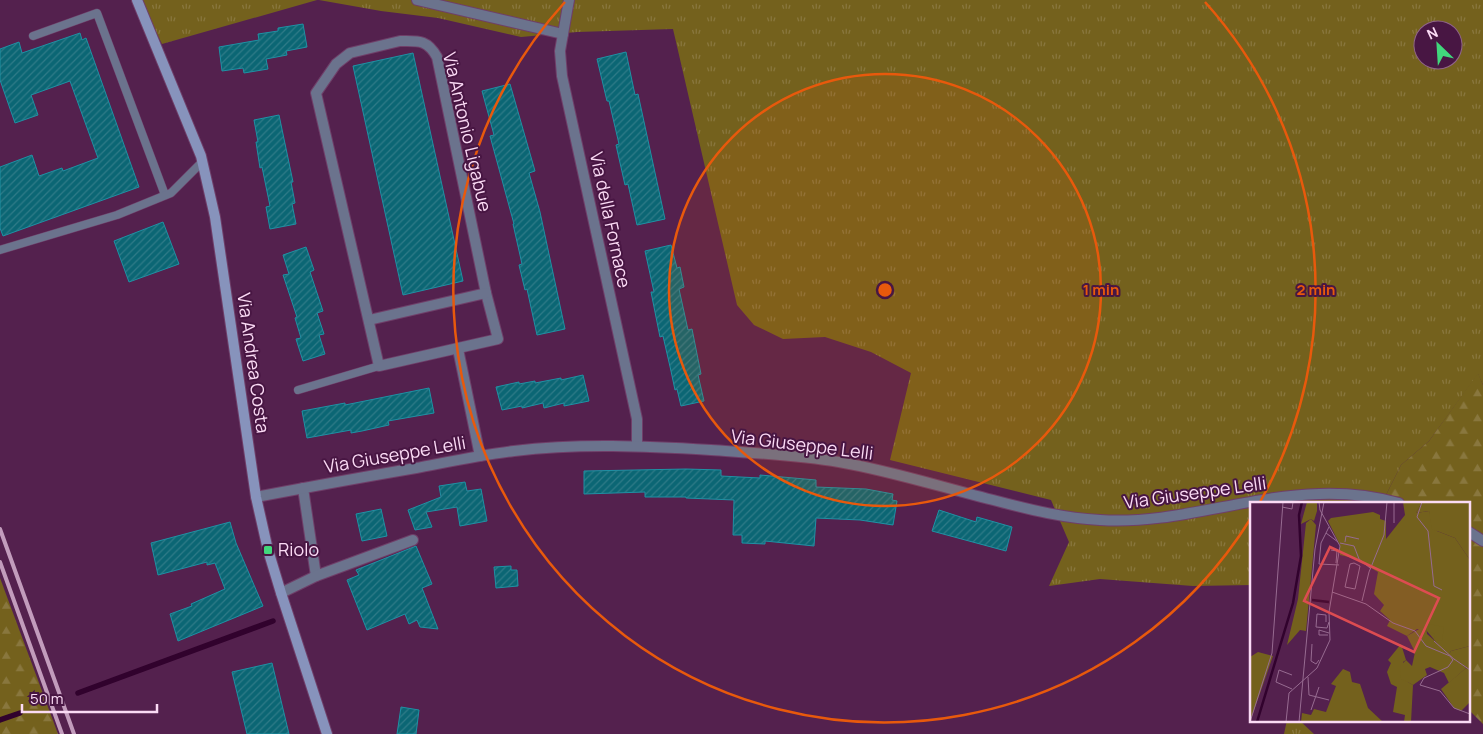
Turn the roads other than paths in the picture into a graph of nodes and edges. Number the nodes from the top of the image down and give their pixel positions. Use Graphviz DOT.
graph roads {
  1 [pos="137,0"];
  2 [pos="417,0"];
  3 [pos="569,0"];
  4 [pos="563,34"];
  5 [pos="33,36"];
  6 [pos="202,162"];
  7 [pos="165,196"];
  8 [pos="0,250"];
  9 [pos="486,293"];
  10 [pos="368,320"];
  11 [pos="458,348"];
  12 [pos="379,366"];
  13 [pos="298,390"];
  14 [pos="637,446"];
  15 [pos="480,456"];
  16 [pos="303,488"];
  17 [pos="256,497"];
  18 [pos="1250,502"];
  19 [pos="1252,502"];
  20 [pos="1395,502"];
  21 [pos="1470,533"];
  22 [pos="413,540"];
  23 [pos="1483,541"];
  24 [pos="316,576"];
  25 [pos="281,593"];
  26 [pos="326,734"];
  1 -- 6 [label="main road, Via Andrea Costa"];
  2 -- 4 [label="street"];
  3 -- 4 [label="street, Via della Fornace"];
  4 -- 14 [label="street, Via della Fornace"];
  5 -- 7 [label="lane"];
  6 -- 7 [label="lane"];
  6 -- 17 [label="main road, Via Andrea Costa"];
  7 -- 8 [label="lane"];
  9 -- 10 [label="street"];
  9 -- 10 [label="street, Via Antonio Ligabue"];
  9 -- 11 [label="street, Via Antonio Ligabue"];
  10 -- 12 [label="street, Via Antonio Ligabue"];
  11 -- 12 [label="street, Via Antonio Ligabue"];
  11 -- 15 [label="street"];
  12 -- 13 [label="lane"];
  14 -- 15 [label="street, Via Giuseppe Lelli"];
  14 -- 18 [label="street, Via Giuseppe Lelli"];
  15 -- 16 [label="street, Via Giuseppe Lelli"];
  16 -- 17 [label="street, Via Giuseppe Lelli"];
  16 -- 24 [label="street"];
  17 -- 25 [label="main road, Via Andrea Costa"];
  19 -- 20 [label="street, Via Giuseppe Lelli"];
  21 -- 23 [label="street"];
  22 -- 24 [label="street"];
  24 -- 25 [label="street"];
  25 -- 26 [label="main road, Via Andrea Costa"];
}
